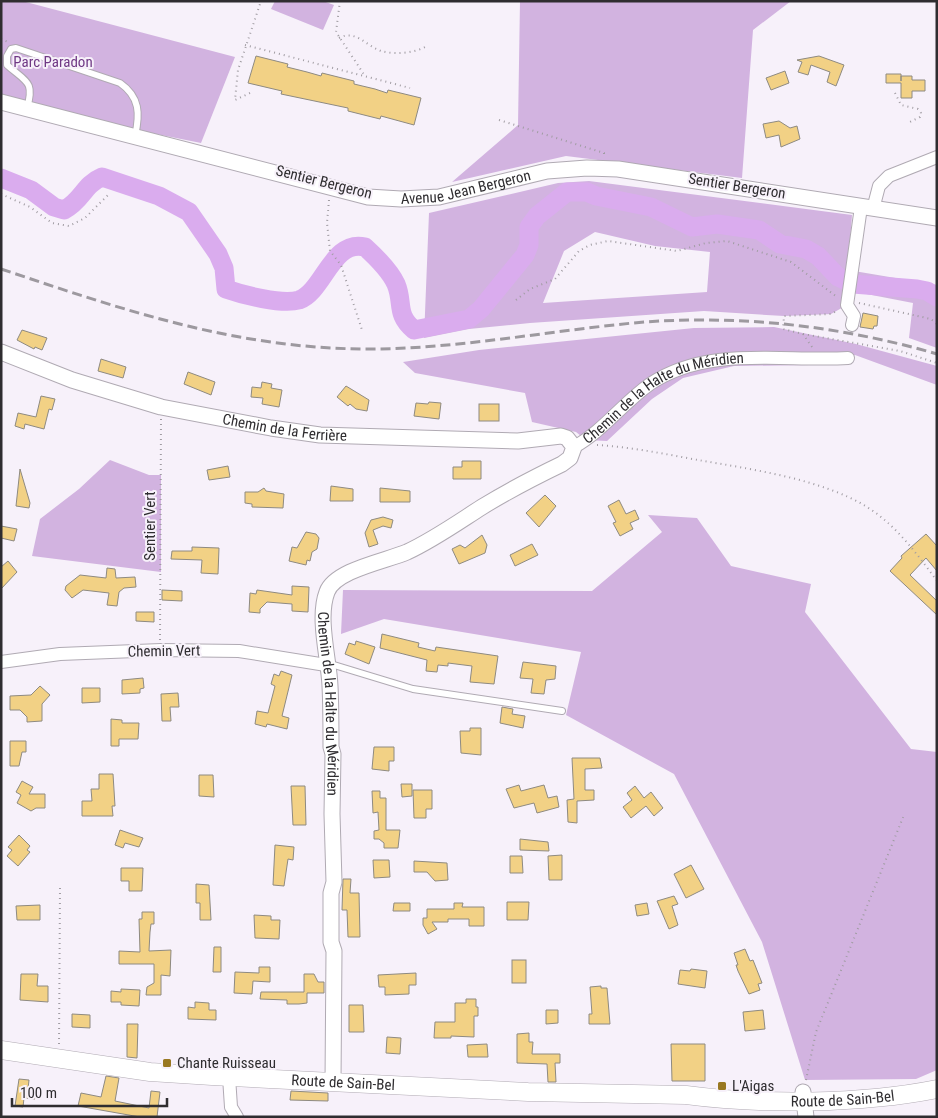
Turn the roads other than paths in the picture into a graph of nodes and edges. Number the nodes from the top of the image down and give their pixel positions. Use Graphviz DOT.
graph roads {
  1 [pos="1,102"];
  2 [pos="27,108"];
  3 [pos="135,136"];
  4 [pos="937,157"];
  5 [pos="867,208"];
  6 [pos="937,218"];
  7 [pos="852,325"];
  8 [pos="1,352"];
  9 [pos="848,358"];
  10 [pos="574,447"];
  11 [pos="1,662"];
  12 [pos="326,665"];
  13 [pos="562,711"];
  14 [pos="1,1050"];
  15 [pos="229,1078"];
  16 [pos="333,1082"];
  17 [pos="937,1082"];
  18 [pos="937,1089"];
  19 [pos="804,1103"];
  20 [pos="237,1117"];
  1 -- 2 [label="street, Avenue Jean Bergeron"];
  2 -- 3 [label="street, Avenue Jean Bergeron"];
  2 -- 3 [label="lane"];
  3 -- 5 [label="street, Avenue Jean Bergeron"];
  4 -- 5 [label="street"];
  5 -- 6 [label="street, Avenue Jean Bergeron"];
  5 -- 7 [label="street"];
  8 -- 10 [label="street, Chemin de la Ferrière"];
  9 -- 10 [label="street, Chemin de la Halte du Méridien"];
  10 -- 12 [label="street, Chemin de la Halte du Méridien"];
  11 -- 12 [label="street, Chemin Vert"];
  12 -- 13 [label="lane"];
  12 -- 16 [label="street, Chemin de la Halte du Méridien"];
  14 -- 15 [label="main road, Route de Sain-Bel"];
  15 -- 16 [label="main road, Route de Sain-Bel"];
  15 -- 20 [label="street"];
  16 -- 19 [label="main road, Route de Sain-Bel"];
  17 -- 19 [label="main road, Route de Sain-Bel"];
  18 -- 19 [label="main road, Route de Sain-Bel"];
}
